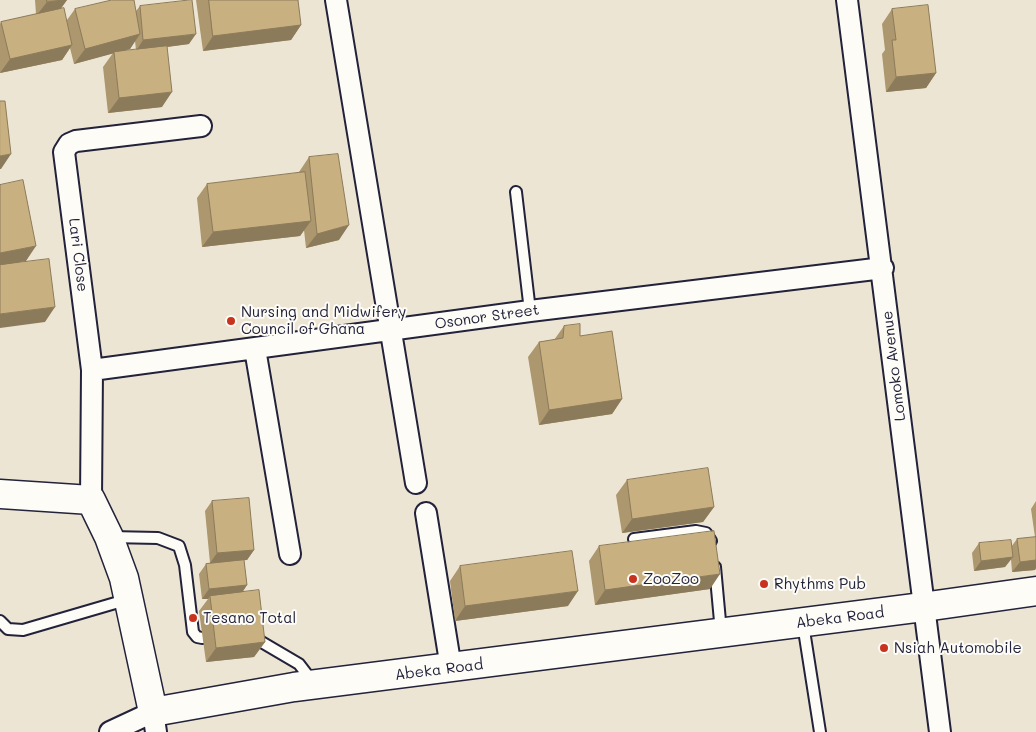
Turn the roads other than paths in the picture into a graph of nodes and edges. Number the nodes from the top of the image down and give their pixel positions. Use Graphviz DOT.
graph roads {
  1 [pos="336,0"];
  2 [pos="848,0"];
  3 [pos="201,126"];
  4 [pos="516,192"];
  5 [pos="882,268"];
  6 [pos="530,311"];
  7 [pos="392,330"];
  8 [pos="255,349"];
  9 [pos="92,370"];
  10 [pos="416,483"];
  11 [pos="0,494"];
  12 [pos="91,500"];
  13 [pos="426,513"];
  14 [pos="109,537"];
  15 [pos="634,539"];
  16 [pos="290,554"];
  17 [pos="1036,591"];
  18 [pos="130,599"];
  19 [pos="923,607"];
  20 [pos="0,621"];
  21 [pos="803,623"];
  22 [pos="721,634"];
  23 [pos="252,636"];
  24 [pos="202,638"];
  25 [pos="451,668"];
  26 [pos="316,686"];
  27 [pos="154,722"];
  28 [pos="110,732"];
  29 [pos="820,732"];
  30 [pos="940,732"];
  1 -- 7 [label="street"];
  2 -- 5 [label="street, Lomoko Avenue"];
  3 -- 9 [label="street, Lari Close"];
  4 -- 6 [label="lane"];
  5 -- 6 [label="street, Osonor Street"];
  5 -- 19 [label="street, Lomoko Avenue"];
  6 -- 7 [label="street, Osonor Street"];
  7 -- 8 [label="street, Osonor Street"];
  7 -- 10 [label="street"];
  8 -- 9 [label="street, Osonor Street"];
  8 -- 16 [label="street"];
  9 -- 12 [label="street, Lari Close"];
  11 -- 12 [label="street"];
  12 -- 14 [label="street"];
  13 -- 25 [label="street"];
  14 -- 18 [label="street"];
  14 -- 24 [label="lane"];
  15 -- 22 [label="lane"];
  17 -- 19 [label="street, Abeka Road"];
  18 -- 20 [label="lane"];
  18 -- 27 [label="street"];
  19 -- 21 [label="street, Abeka Road"];
  19 -- 30 [label="street, Lomoko Avenue"];
  21 -- 22 [label="street, Abeka Road"];
  21 -- 29 [label="lane"];
  22 -- 25 [label="street, Abeka Road"];
  23 -- 26 [label="lane"];
  25 -- 26 [label="street, Abeka Road"];
  26 -- 27 [label="street, Abeka Road"];
  27 -- 28 [label="street"];
}
